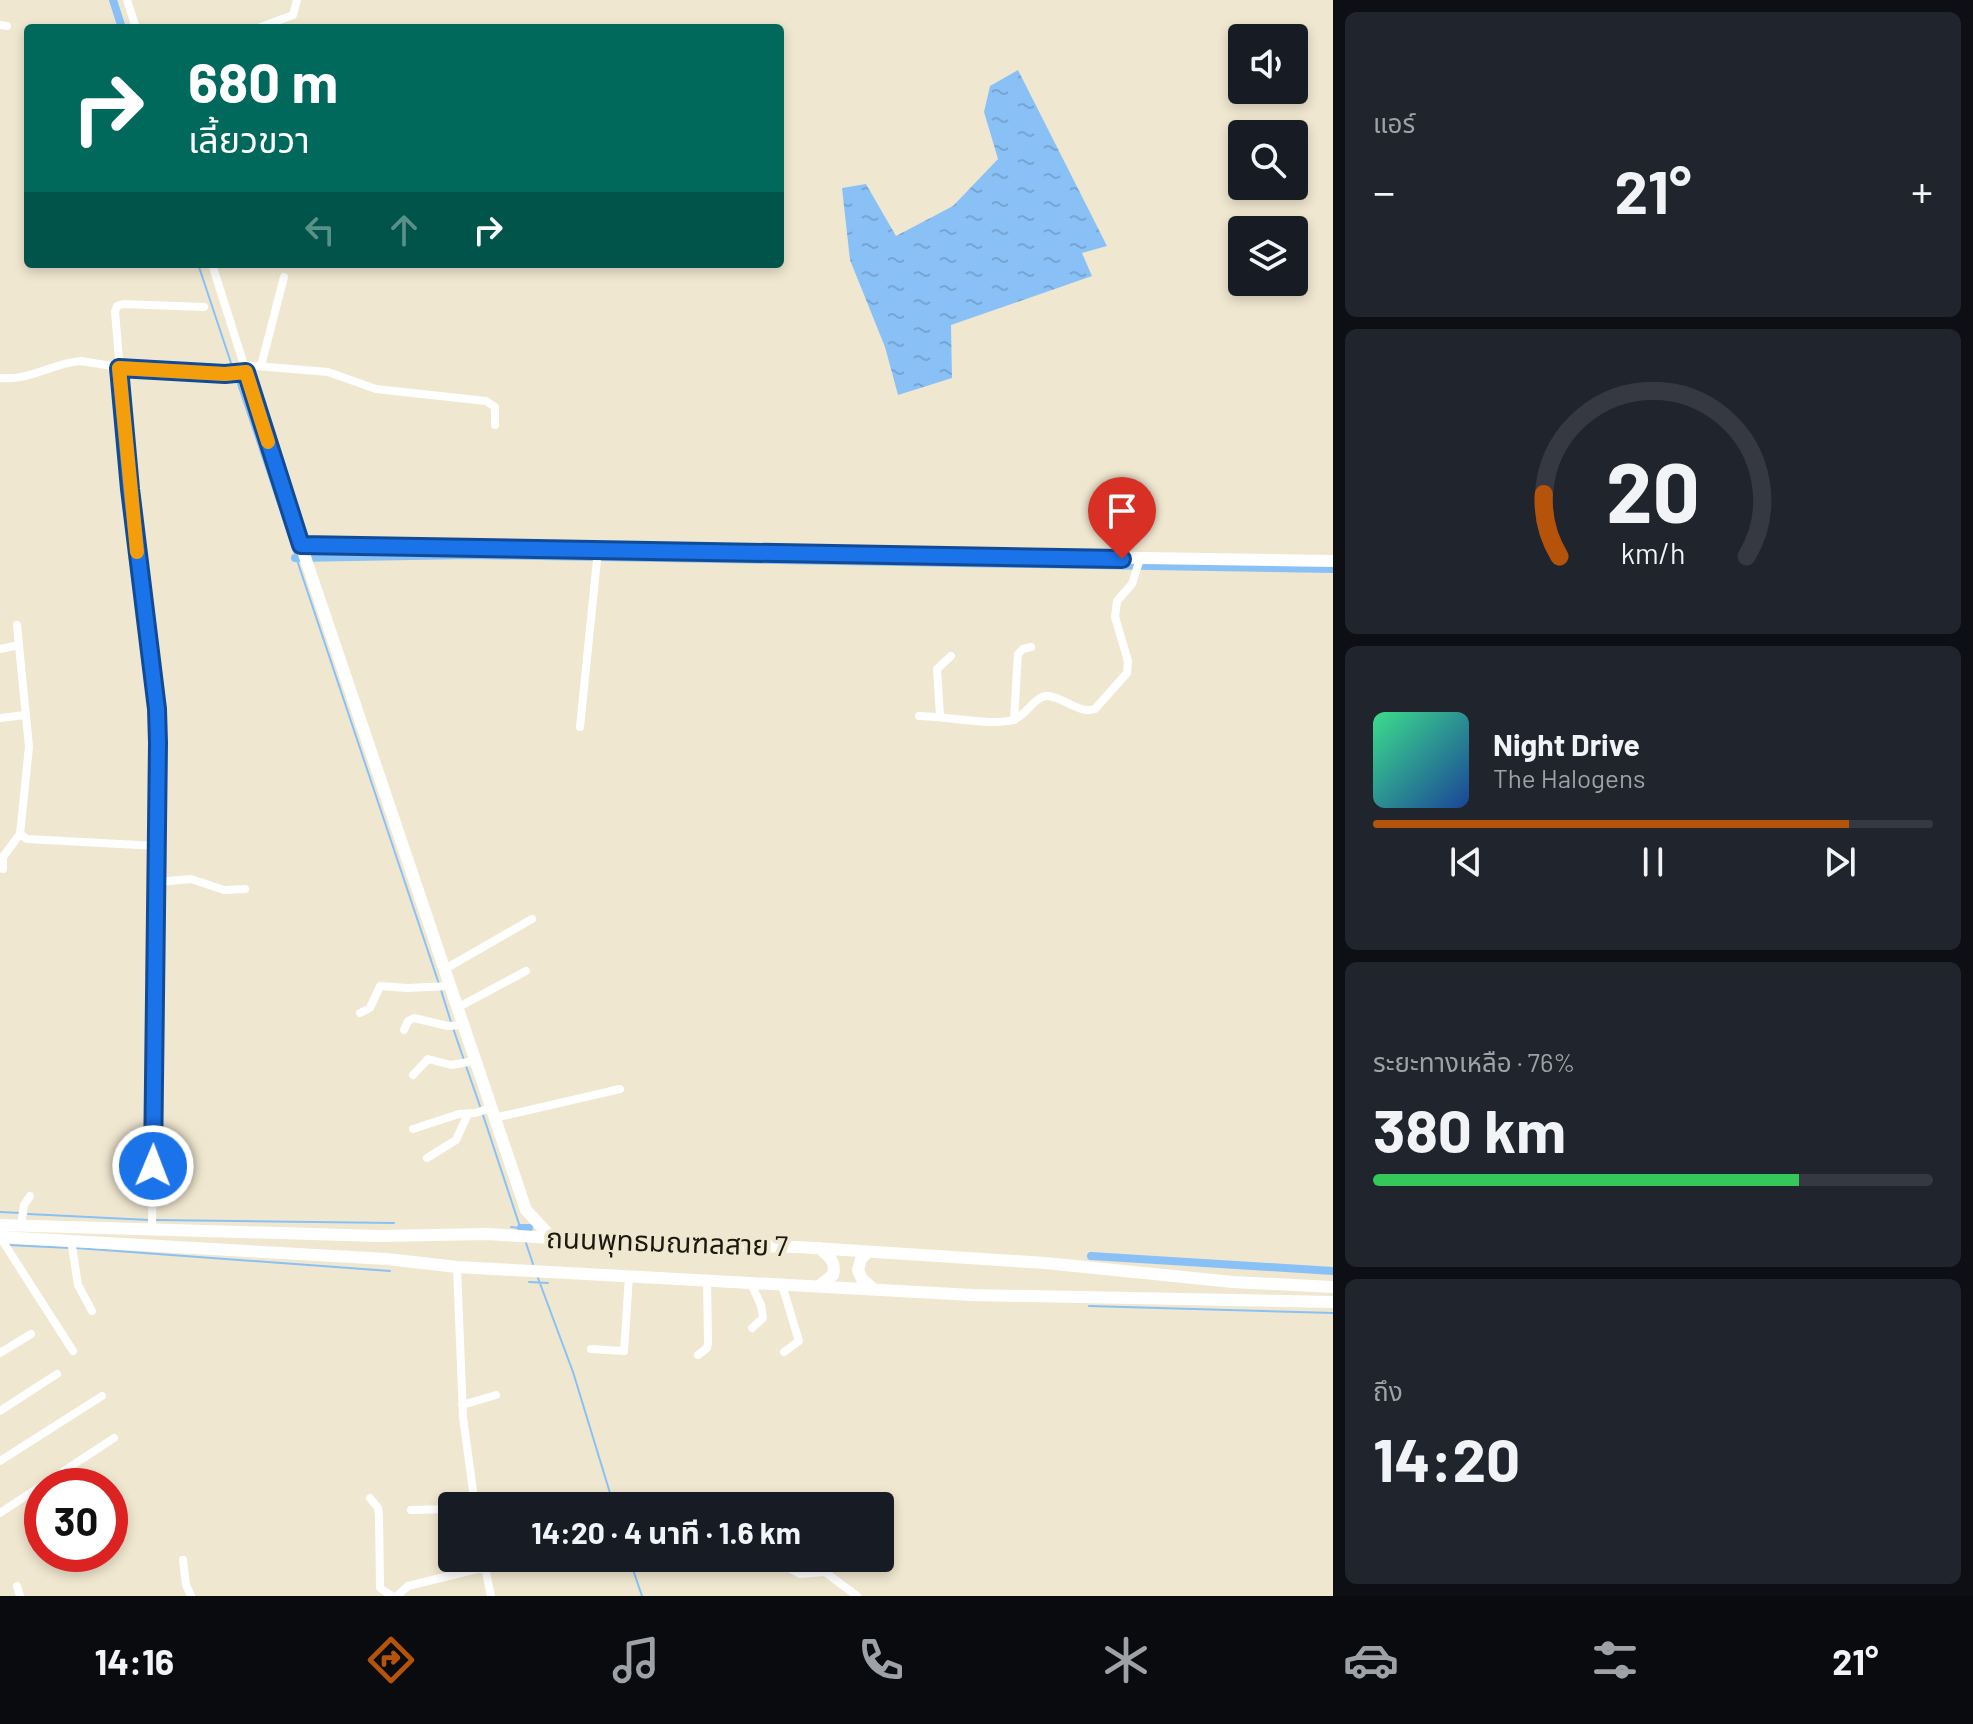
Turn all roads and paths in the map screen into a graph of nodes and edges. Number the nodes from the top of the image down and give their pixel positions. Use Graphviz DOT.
graph roads {
  1 [pos="127,0"];
  2 [pos="297,0"];
  3 [pos="135,24"];
  4 [pos="269,24"];
  5 [pos="213,268"];
  6 [pos="284,277"];
  7 [pos="204,307"];
  8 [pos="261,366"];
  9 [pos="119,368"];
  10 [pos="243,370"];
  11 [pos="0,378"];
  12 [pos="495,425"];
  13 [pos="304,554"];
  14 [pos="598,556"];
  15 [pos="1333,561"];
  16 [pos="1138,564"];
  17 [pos="17,625"];
  18 [pos="19,645"];
  19 [pos="1031,647"];
  20 [pos="0,649"];
  21 [pos="951,656"];
  22 [pos="25,715"];
  23 [pos="919,716"];
  24 [pos="940,716"];
  25 [pos="0,718"];
  26 [pos="1014,720"];
  27 [pos="580,727"];
  28 [pos="20,834"];
  29 [pos="157,846"];
  30 [pos="3,869"];
  31 [pos="157,882"];
  32 [pos="245,889"];
  33 [pos="532,919"];
  34 [pos="445,969"];
  35 [pos="526,971"];
  36 [pos="443,987"];
  37 [pos="457,1008"];
  38 [pos="360,1013"];
  39 [pos="455,1026"];
  40 [pos="404,1030"];
  41 [pos="472,1062"];
  42 [pos="413,1075"];
  43 [pos="620,1089"];
  44 [pos="490,1112"];
  45 [pos="471,1114"];
  46 [pos="413,1129"];
  47 [pos="427,1158"];
  48 [pos="30,1196"];
  49 [pos="22,1221"];
  50 [pos="152,1223"];
  51 [pos="0,1225"];
  52 [pos="542,1231"];
  53 [pos="3,1242"];
  54 [pos="72,1245"];
  55 [pos="819,1248"];
  56 [pos="868,1252"];
  57 [pos="457,1267"];
  58 [pos="629,1276"];
  59 [pos="707,1280"];
  60 [pos="751,1284"];
  61 [pos="782,1285"];
  62 [pos="819,1286"];
  63 [pos="1333,1287"];
  64 [pos="872,1288"];
  65 [pos="1333,1302"];
  66 [pos="92,1311"];
  67 [pos="752,1328"];
  68 [pos="31,1334"];
  69 [pos="591,1349"];
  70 [pos="73,1351"];
  71 [pos="784,1352"];
  72 [pos="0,1353"];
  73 [pos="698,1355"];
  74 [pos="57,1374"];
  75 [pos="496,1395"];
  76 [pos="102,1396"];
  77 [pos="462,1405"];
  78 [pos="0,1411"];
  79 [pos="114,1438"];
  80 [pos="0,1461"];
  81 [pos="473,1492"];
  82 [pos="370,1498"];
  83 [pos="438,1509"];
  84 [pos="411,1510"];
  85 [pos="0,1513"];
  86 [pos="183,1560"];
  87 [pos="456,1572"];
  88 [pos="486,1572"];
  89 [pos="796,1572"];
  90 [pos="825,1572"];
  91 [pos="825,1572"];
  92 [pos="17,1586"];
  93 [pos="20,1596"];
  94 [pos="191,1596"];
  95 [pos="394,1596"];
  96 [pos="491,1596"];
  97 [pos="857,1596"];
  1 -- 3 [label="street"];
  2 -- 4 [label="street"];
  5 -- 10 [label="street"];
  6 -- 8 [label="street"];
  7 -- 9 [label="street"];
  8 -- 10 [label="street"];
  8 -- 12 [label="street"];
  9 -- 10 [label="street"];
  9 -- 11 [label="street"];
  9 -- 29 [label="street"];
  10 -- 13 [label="street"];
  13 -- 14 [label="main road"];
  13 -- 34 [label="main road"];
  14 -- 16 [label="main road"];
  14 -- 27 [label="street"];
  15 -- 16 [label="main road"];
  16 -- 26 [label="street"];
  17 -- 18 [label="street"];
  18 -- 20 [label="street"];
  18 -- 22 [label="street"];
  19 -- 26 [label="street"];
  21 -- 24 [label="street"];
  22 -- 25 [label="street"];
  22 -- 28 [label="street"];
  23 -- 24 [label="street"];
  24 -- 26 [label="street"];
  28 -- 29 [label="street"];
  28 -- 30 [label="street"];
  29 -- 31 [label="street"];
  31 -- 32 [label="street"];
  31 -- 50 [label="street"];
  33 -- 34 [label="street"];
  34 -- 36 [label="main road"];
  35 -- 37 [label="street"];
  36 -- 37 [label="main road"];
  36 -- 38 [label="street"];
  37 -- 39 [label="main road"];
  39 -- 40 [label="street"];
  39 -- 41 [label="main road"];
  41 -- 42 [label="street"];
  41 -- 44 [label="main road"];
  43 -- 44 [label="street"];
  44 -- 45 [label="street"];
  44 -- 52 [label="main road"];
  45 -- 46 [label="street"];
  45 -- 47 [label="street"];
  48 -- 49 [label="street"];
  49 -- 50 [label="main road, ถนนพุทธมณฑลสาย 7"];
  49 -- 51 [label="main road, ถนนพุทธมณฑลสาย 7"];
  50 -- 52 [label="main road, ถนนพุทธมณฑลสาย 7"];
  52 -- 55 [label="main road, ถนนพุทธมณฑลสาย 7"];
  53 -- 54 [label="main road, ถนนพุทธมณฑลสาย 7"];
  53 -- 70 [label="street"];
  54 -- 57 [label="main road, ถนนพุทธมณฑลสาย 7"];
  54 -- 66 [label="street"];
  55 -- 56 [label="main road, ถนนพุทธมณฑลสาย 7"];
  55 -- 62 [label="main road"];
  56 -- 63 [label="main road, ถนนพุทธมณฑลสาย 7"];
  56 -- 64 [label="main road"];
  57 -- 58 [label="main road, ถนนพุทธมณฑลสาย 7"];
  57 -- 77 [label="street"];
  58 -- 59 [label="main road, ถนนพุทธมณฑลสาย 7"];
  58 -- 69 [label="street"];
  59 -- 60 [label="main road, ถนนพุทธมณฑลสาย 7"];
  59 -- 73 [label="street"];
  60 -- 61 [label="main road, ถนนพุทธมณฑลสาย 7"];
  60 -- 67 [label="street"];
  61 -- 62 [label="main road, ถนนพุทธมณฑลสาย 7"];
  61 -- 71 [label="street"];
  62 -- 64 [label="main road, ถนนพุทธมณฑลสาย 7"];
  64 -- 65 [label="main road, ถนนพุทธมณฑลสาย 7"];
  68 -- 72 [label="street"];
  74 -- 78 [label="street"];
  75 -- 77 [label="street"];
  76 -- 80 [label="street"];
  77 -- 81 [label="street"];
  79 -- 85 [label="street"];
  82 -- 95 [label="street"];
  83 -- 84 [label="street"];
  86 -- 94 [label="street"];
  87 -- 95 [label="street"];
  88 -- 96 [label="street"];
  89 -- 90 [label="street"];
  91 -- 97 [label="street"];
  92 -- 93 [label="street"];
}
